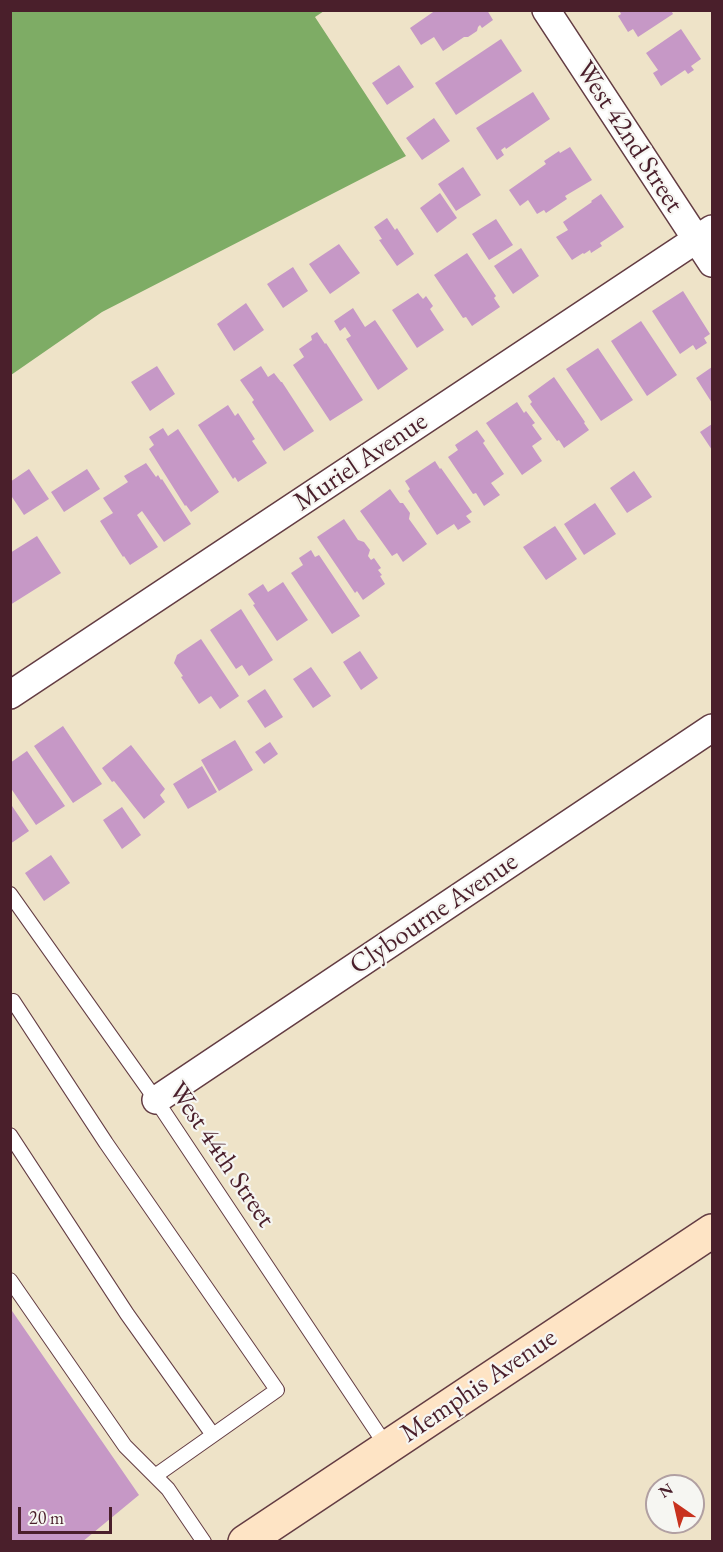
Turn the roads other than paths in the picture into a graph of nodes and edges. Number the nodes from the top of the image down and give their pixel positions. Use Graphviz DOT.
graph roads {
  1 [pos="546,10"];
  2 [pos="705,234"];
  3 [pos="712,263"];
  4 [pos="10,695"];
  5 [pos="712,728"];
  6 [pos="10,894"];
  7 [pos="12,1002"];
  8 [pos="156,1100"];
  9 [pos="10,1135"];
  10 [pos="712,1231"];
  11 [pos="10,1280"];
  12 [pos="213,1435"];
  13 [pos="387,1447"];
  14 [pos="155,1476"];
  15 [pos="204,1542"];
  16 [pos="245,1542"];
  1 -- 2 [label="street, West 42nd Street"];
  2 -- 3 [label="street, West 42nd Street"];
  2 -- 4 [label="street, Muriel Avenue"];
  5 -- 8 [label="street, Clybourne Avenue"];
  6 -- 8 [label="lane, West 44th Street"];
  7 -- 12 [label="lane"];
  8 -- 13 [label="lane, West 44th Street"];
  9 -- 12 [label="lane"];
  10 -- 13 [label="main road, Memphis Avenue"];
  11 -- 14 [label="lane"];
  12 -- 14 [label="lane"];
  13 -- 16 [label="main road, Memphis Avenue"];
  14 -- 15 [label="lane"];
}
